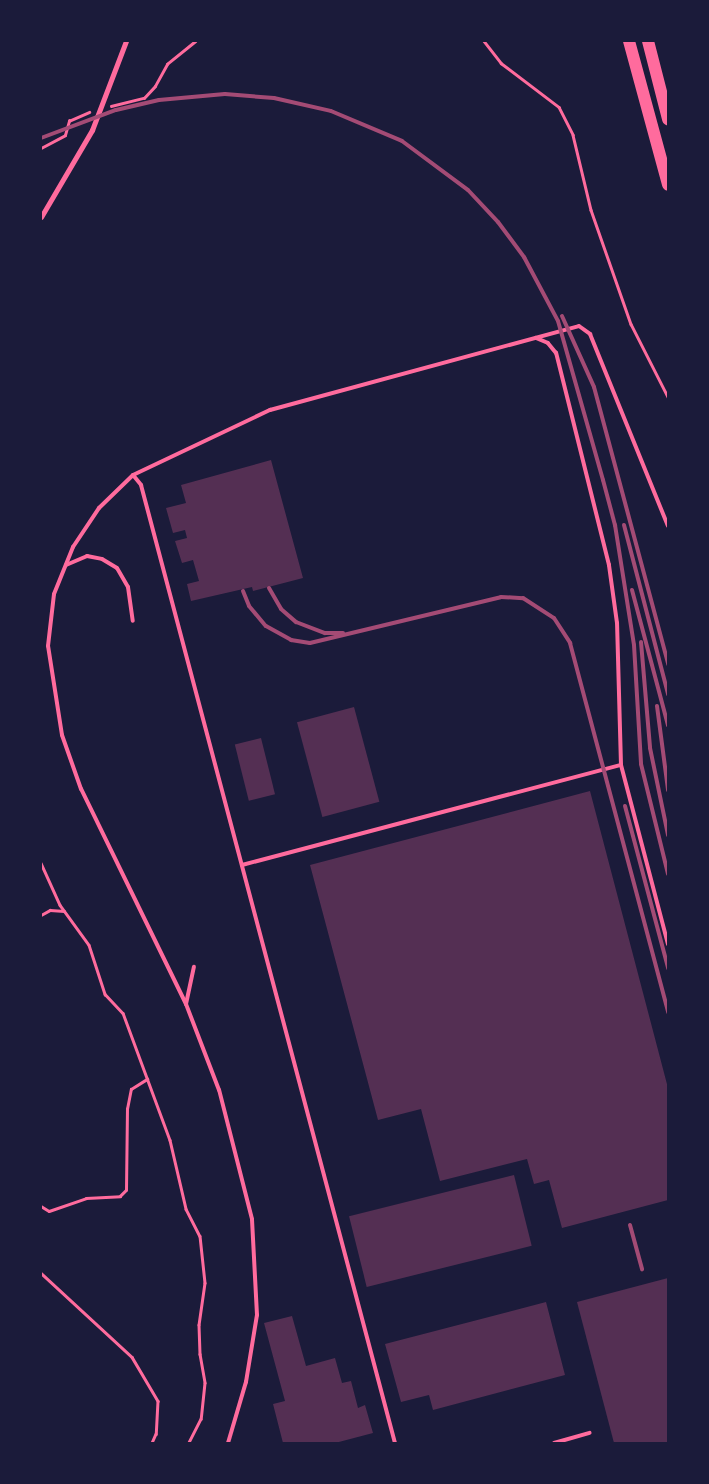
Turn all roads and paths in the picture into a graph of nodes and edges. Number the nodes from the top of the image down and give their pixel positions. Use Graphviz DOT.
graph roads {
  1 [pos="126,41"];
  2 [pos="194,41"];
  3 [pos="484,41"];
  4 [pos="629,41"];
  5 [pos="648,41"];
  6 [pos="110,106"];
  7 [pos="88,113"];
  8 [pos="668,119"];
  9 [pos="41,148"];
  10 [pos="668,185"];
  11 [pos="41,217"];
  12 [pos="532,338"];
  13 [pos="668,397"];
  14 [pos="133,475"];
  15 [pos="668,526"];
  16 [pos="64,567"];
  17 [pos="133,621"];
  18 [pos="621,765"];
  19 [pos="41,863"];
  20 [pos="242,865"];
  21 [pos="64,911"];
  22 [pos="41,916"];
  23 [pos="668,944"];
  24 [pos="194,967"];
  25 [pos="186,1004"];
  26 [pos="147,1079"];
  27 [pos="41,1206"];
  28 [pos="41,1273"];
  29 [pos="590,1433"];
  30 [pos="152,1443"];
  31 [pos="189,1443"];
  32 [pos="228,1443"];
  33 [pos="394,1443"];
  34 [pos="554,1443"];
  1 -- 11 [label="street"];
  2 -- 6 [label="path"];
  3 -- 13 [label="path"];
  4 -- 10 [label="highway"];
  5 -- 8 [label="highway"];
  7 -- 9 [label="path"];
  12 -- 14 [label="lane"];
  12 -- 15 [label="lane"];
  12 -- 18 [label="lane"];
  14 -- 16 [label="lane"];
  14 -- 20 [label="lane"];
  16 -- 17 [label="lane"];
  16 -- 25 [label="lane"];
  18 -- 20 [label="lane"];
  18 -- 23 [label="lane"];
  19 -- 21 [label="path"];
  20 -- 33 [label="lane"];
  21 -- 22 [label="path"];
  21 -- 26 [label="path"];
  24 -- 25 [label="lane"];
  25 -- 32 [label="lane"];
  26 -- 27 [label="path"];
  26 -- 31 [label="path"];
  28 -- 30 [label="path"];
  29 -- 34 [label="lane"];
}
